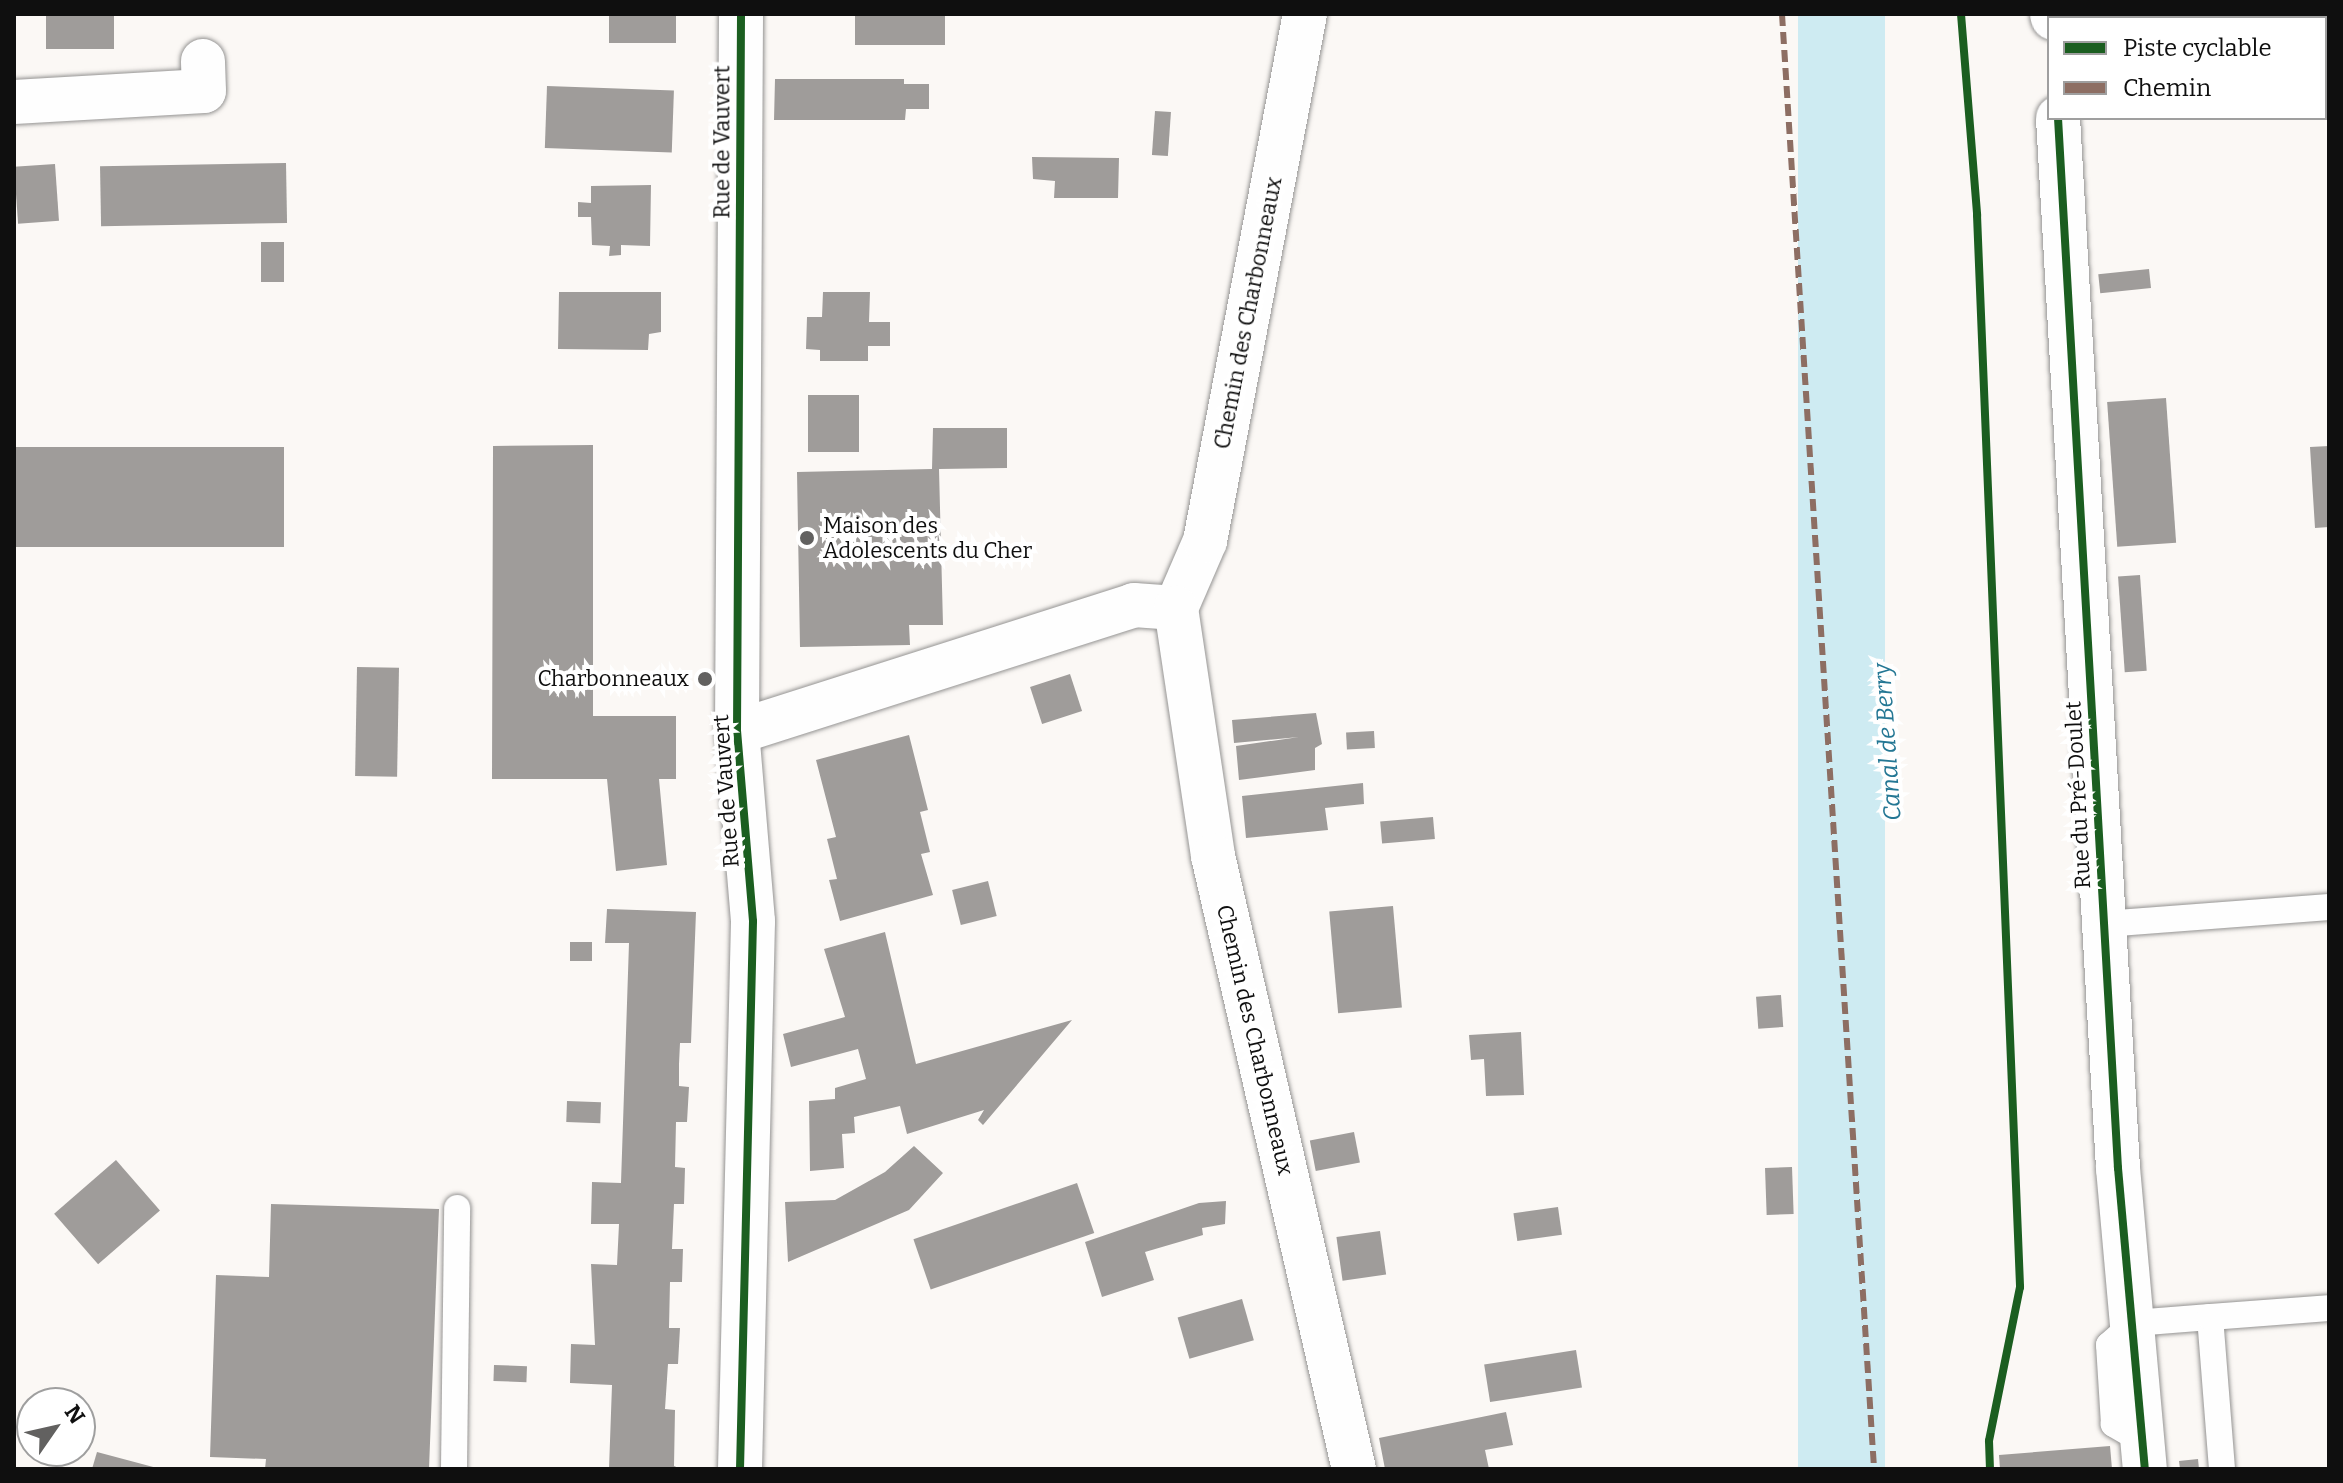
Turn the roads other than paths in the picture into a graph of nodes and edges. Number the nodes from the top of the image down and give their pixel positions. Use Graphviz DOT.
graph roads {
  1 [pos="741,14"];
  2 [pos="1305,14"];
  3 [pos="203,61"];
  4 [pos="14,102"];
  5 [pos="2058,120"];
  6 [pos="1176,608"];
  7 [pos="737,732"];
  8 [pos="2329,907"];
  9 [pos="2104,924"];
  10 [pos="457,1208"];
  11 [pos="2329,1308"];
  12 [pos="2210,1317"];
  13 [pos="2134,1323"];
  14 [pos="2144,1455"];
  15 [pos="454,1469"];
  16 [pos="740,1469"];
  17 [pos="1354,1469"];
  18 [pos="2222,1469"];
  1 -- 7 [label="street, Rue de Vauvert"];
  2 -- 6 [label="street, Chemin des Charbonneaux"];
  3 -- 4 [label="street"];
  5 -- 9 [label="street, Rue du Pré-Doulet"];
  6 -- 7 [label="street"];
  6 -- 17 [label="street, Chemin des Charbonneaux"];
  7 -- 16 [label="street, Rue de Vauvert"];
  8 -- 9 [label="lane"];
  9 -- 13 [label="street, Rue du Pré-Doulet"];
  10 -- 15 [label="lane"];
  11 -- 12 [label="lane"];
  12 -- 13 [label="lane"];
  12 -- 18 [label="lane"];
  13 -- 14 [label="street, Rue du Pré-Doulet"];
}
